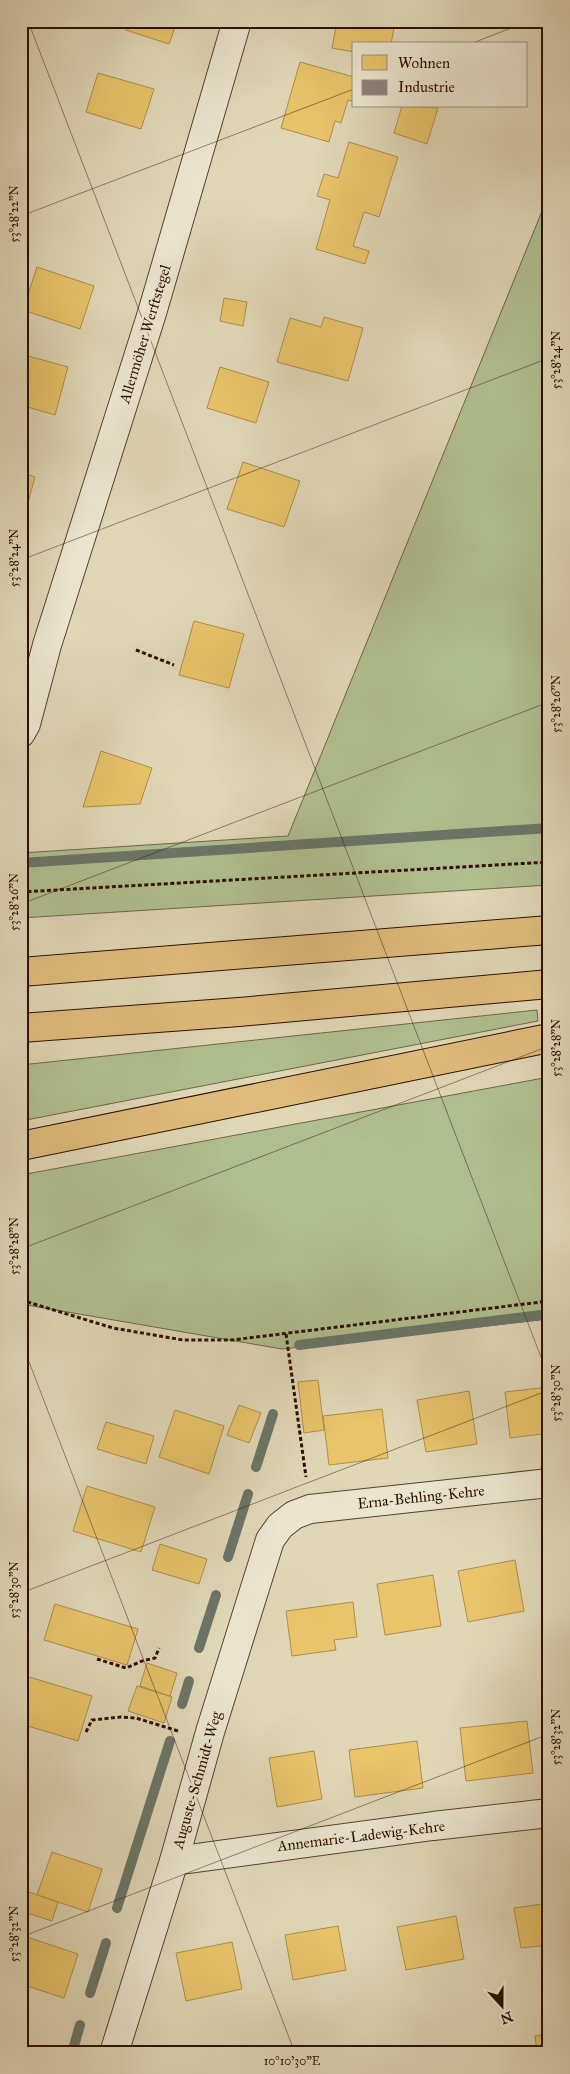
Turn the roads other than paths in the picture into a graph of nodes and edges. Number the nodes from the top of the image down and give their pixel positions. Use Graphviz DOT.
graph roads {
  1 [pos="237,21"];
  2 [pos="46,645"];
  3 [pos="21,663"];
  4 [pos="21,733"];
  5 [pos="549,930"];
  6 [pos="21,972"];
  7 [pos="549,984"];
  8 [pos="21,1028"];
  9 [pos="549,1038"];
  10 [pos="21,1146"];
  11 [pos="549,1482"];
  12 [pos="302,1512"];
  13 [pos="549,1813"];
  14 [pos="174,1860"];
  15 [pos="114,2053"];
  1 -- 2 [label="street, Allermöher Werftstegel"];
  2 -- 3 [label="street"];
  2 -- 4 [label="street, Allermöher Werftstegel"];
  5 -- 6 [label="highway"];
  7 -- 8 [label="highway"];
  9 -- 10 [label="highway"];
  11 -- 12 [label="street, Erna-Behling-Kehre"];
  12 -- 14 [label="street, Auguste-Schmidt-Weg"];
  13 -- 14 [label="street, Annemarie-Ladewig-Kehre"];
  14 -- 15 [label="street, Auguste-Schmidt-Weg"];
}
